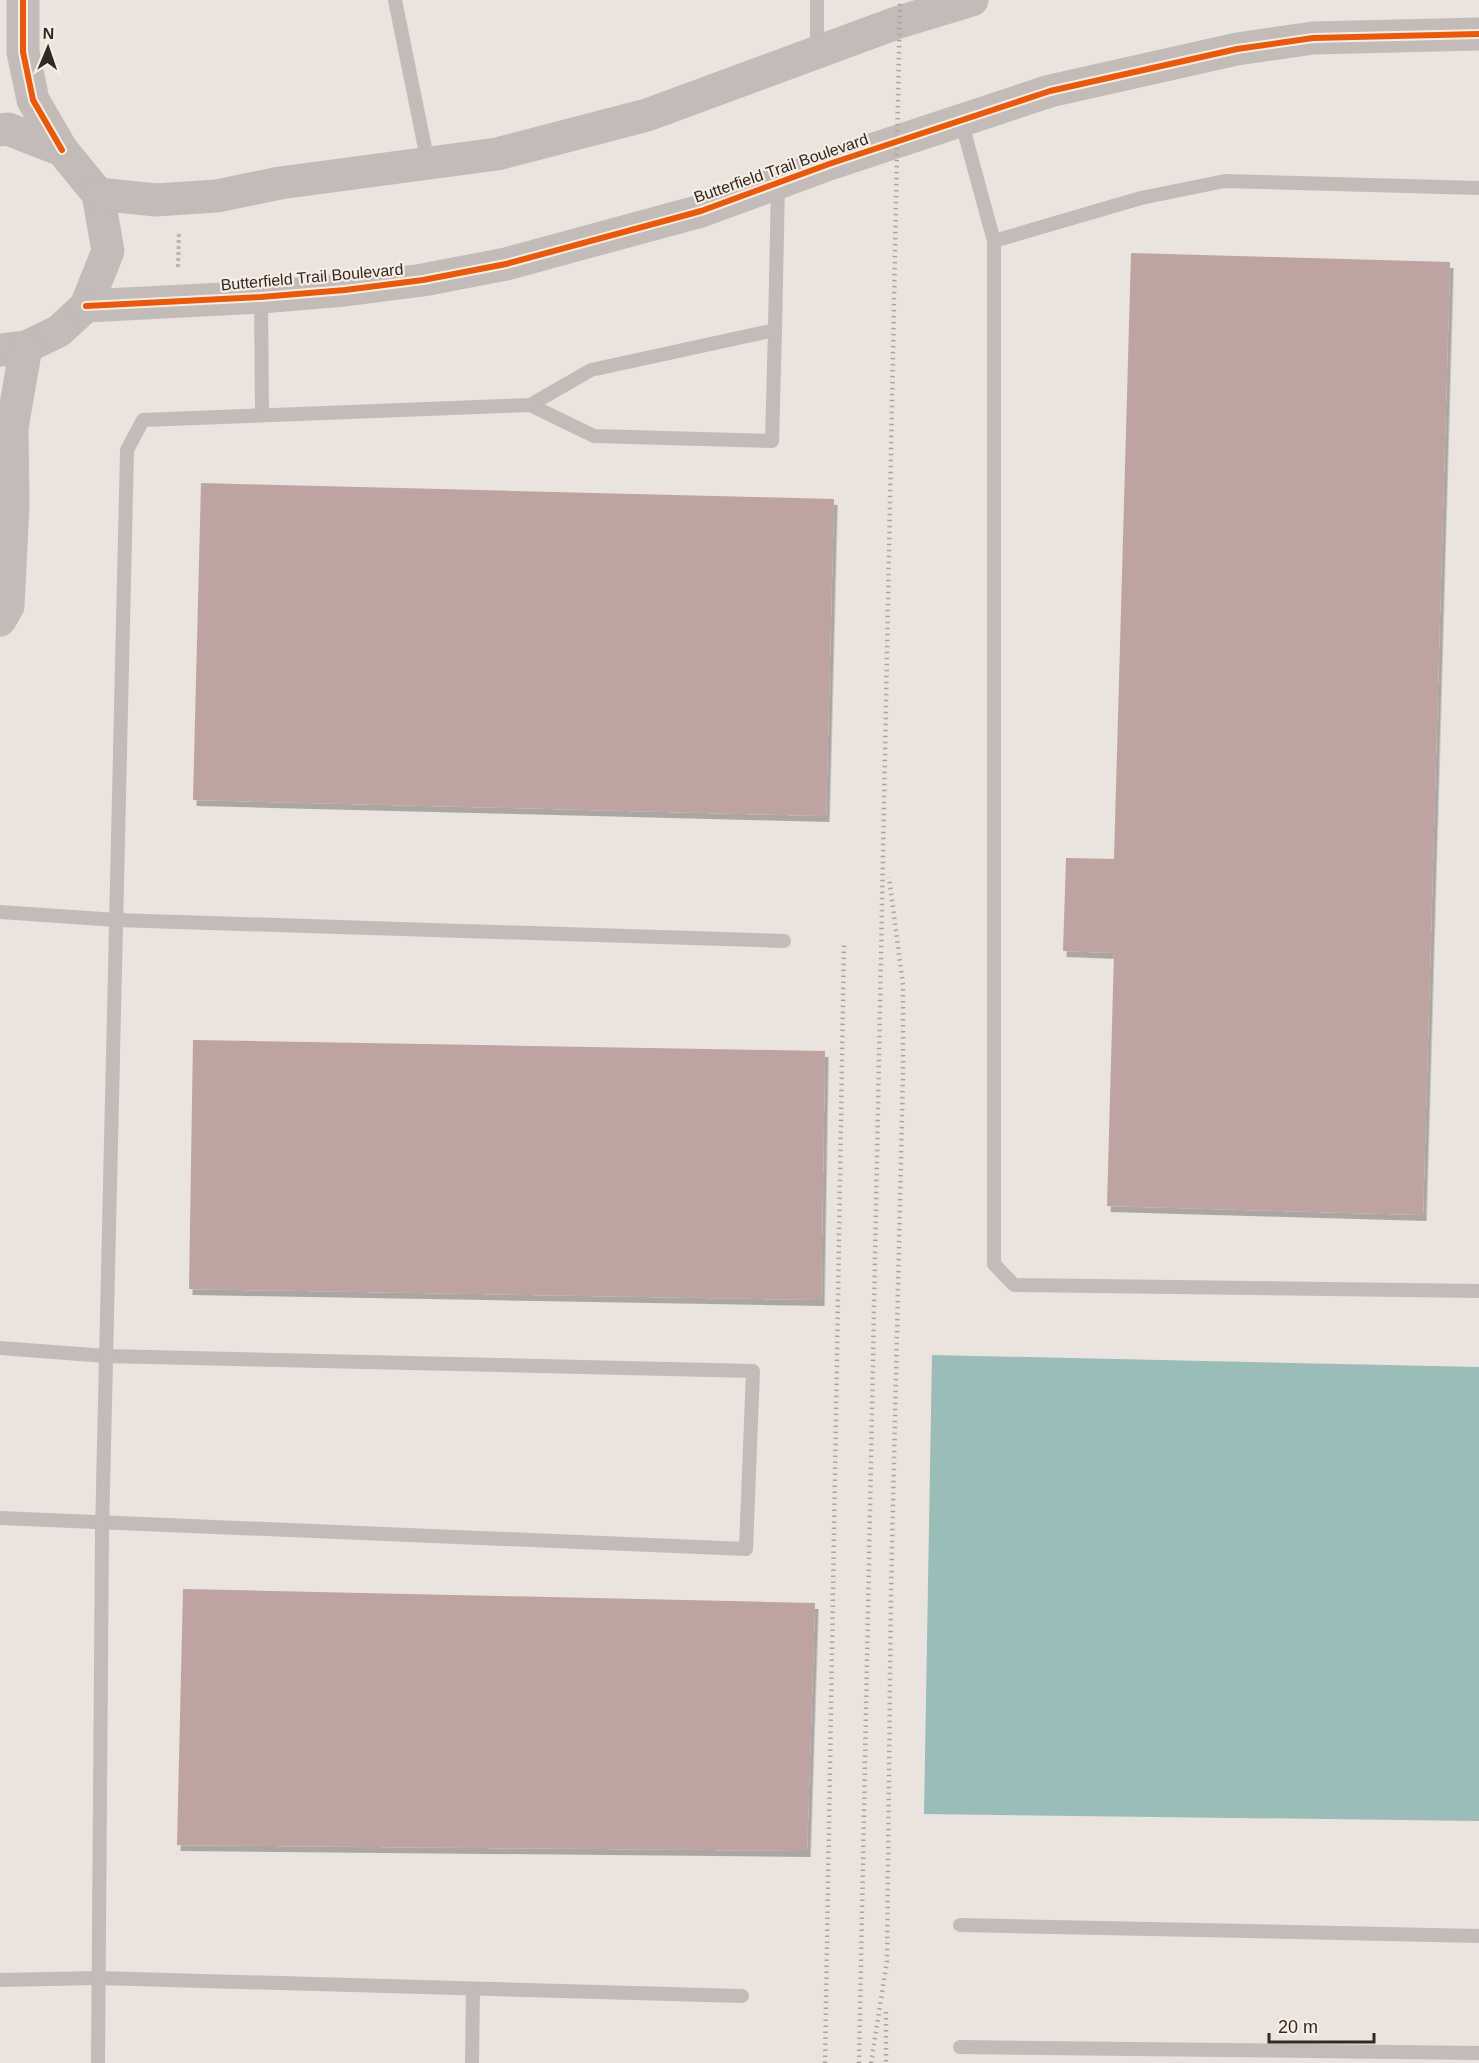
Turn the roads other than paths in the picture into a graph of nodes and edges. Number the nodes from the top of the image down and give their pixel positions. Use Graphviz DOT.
graph roads {
  1 [pos="23,0"];
  2 [pos="395,0"];
  3 [pos="817,0"];
  4 [pos="969,1"];
  5 [pos="1479,33"];
  6 [pos="817,53"];
  7 [pos="961,120"];
  8 [pos="0,130"];
  9 [pos="62,150"];
  10 [pos="428,163"];
  11 [pos="778,183"];
  12 [pos="1479,188"];
  13 [pos="98,194"];
  14 [pos="994,241"];
  15 [pos="261,297"];
  16 [pos="86,306"];
  17 [pos="776,330"];
  18 [pos="13,348"];
  19 [pos="530,405"];
  20 [pos="262,414"];
  21 [pos="0,620"];
  22 [pos="0,912"];
  23 [pos="116,920"];
  24 [pos="784,941"];
  25 [pos="1479,1291"];
  26 [pos="0,1348"];
  27 [pos="106,1356"];
  28 [pos="0,1518"];
  29 [pos="102,1522"];
  30 [pos="960,1925"];
  31 [pos="1479,1936"];
  32 [pos="98,1978"];
  33 [pos="0,1980"];
  34 [pos="473,1989"];
  35 [pos="742,1996"];
  36 [pos="960,2048"];
  37 [pos="1479,2053"];
  38 [pos="98,2063"];
  39 [pos="472,2063"];
  1 -- 9 [label="street"];
  2 -- 10 [label="lane"];
  3 -- 6 [label="lane"];
  4 -- 6 [label="street"];
  5 -- 7 [label="street, Butterfield Trail Boulevard"];
  6 -- 10 [label="street"];
  7 -- 11 [label="street, Butterfield Trail Boulevard"];
  7 -- 14 [label="lane"];
  8 -- 9 [label="street"];
  9 -- 13 [label="street"];
  10 -- 13 [label="street"];
  11 -- 15 [label="street, Butterfield Trail Boulevard"];
  11 -- 17 [label="lane"];
  12 -- 14 [label="lane"];
  13 -- 16 [label="street"];
  14 -- 25 [label="lane"];
  15 -- 16 [label="street, Butterfield Trail Boulevard"];
  15 -- 20 [label="lane"];
  16 -- 18 [label="street"];
  17 -- 19 [label="lane"];
  17 -- 19 [label="lane"];
  18 -- 21 [label="street"];
  19 -- 20 [label="lane"];
  20 -- 23 [label="lane"];
  22 -- 23 [label="lane"];
  23 -- 24 [label="lane"];
  23 -- 27 [label="lane"];
  26 -- 27 [label="lane"];
  27 -- 29 [label="lane"];
  27 -- 29 [label="lane"];
  28 -- 29 [label="lane"];
  29 -- 32 [label="lane"];
  30 -- 31 [label="lane"];
  32 -- 33 [label="lane"];
  32 -- 34 [label="lane"];
  32 -- 38 [label="lane"];
  34 -- 35 [label="lane"];
  34 -- 39 [label="lane"];
  36 -- 37 [label="lane"];
}
